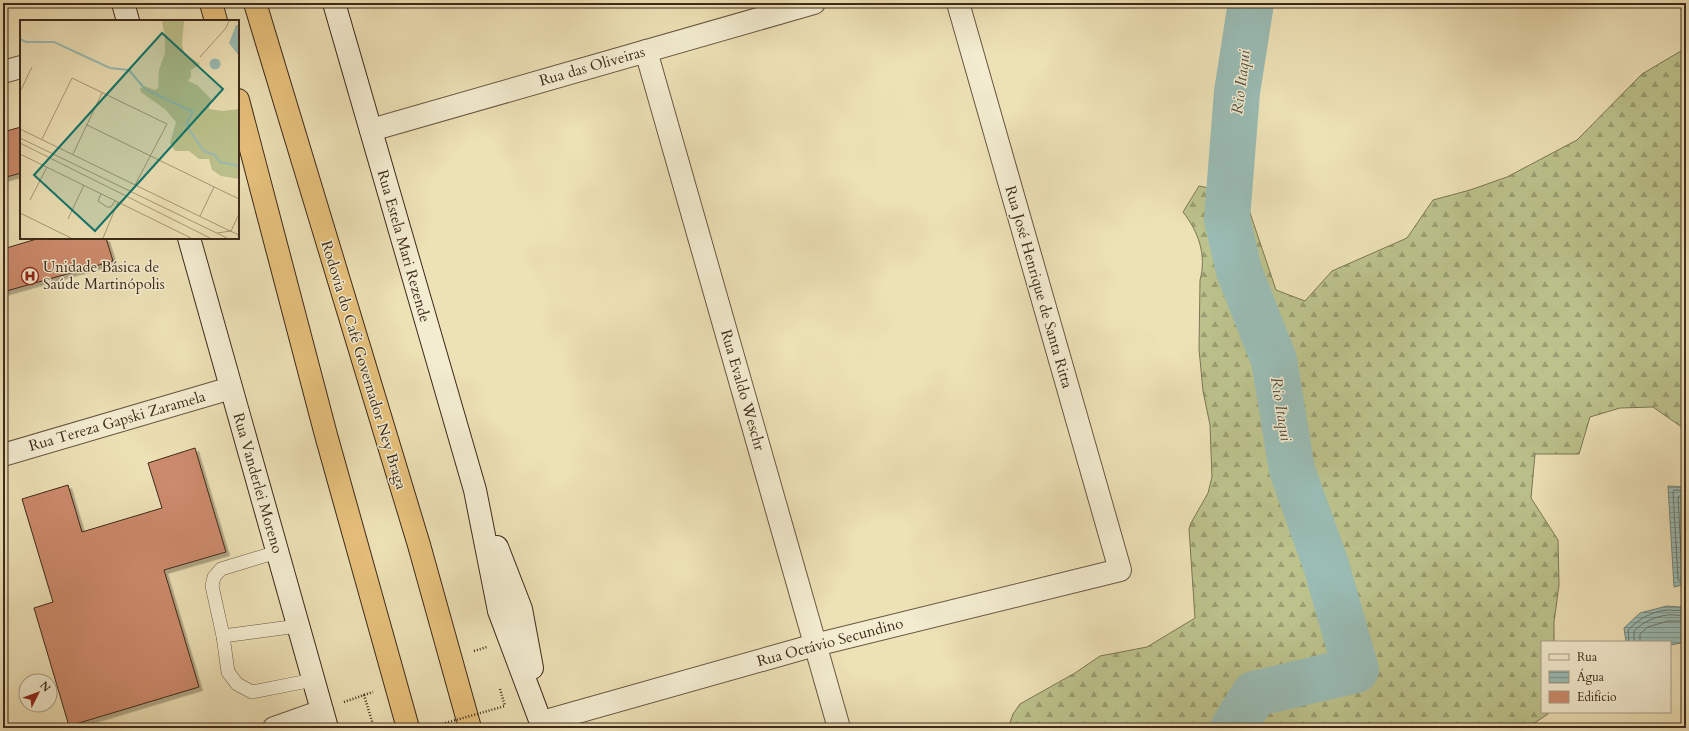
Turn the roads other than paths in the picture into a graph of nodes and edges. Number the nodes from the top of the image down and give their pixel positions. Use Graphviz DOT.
graph roads {
  1 [pos="123,3"];
  2 [pos="211,3"];
  3 [pos="255,3"];
  4 [pos="334,3"];
  5 [pos="814,3"];
  6 [pos="958,3"];
  7 [pos="128,20"];
  8 [pos="216,20"];
  9 [pos="646,51"];
  10 [pos="20,67"];
  11 [pos="3,72"];
  12 [pos="239,104"];
  13 [pos="371,130"];
  14 [pos="189,239"];
  15 [pos="231,388"];
  16 [pos="3,455"];
  17 [pos="277,552"];
  18 [pos="1120,570"];
  19 [pos="298,626"];
  20 [pos="223,636"];
  21 [pos="815,645"];
  22 [pos="313,680"];
  23 [pos="325,720"];
  24 [pos="542,725"];
  25 [pos="274,728"];
  26 [pos="408,728"];
  27 [pos="470,728"];
  28 [pos="839,728"];
  1 -- 7 [label="street"];
  2 -- 8 [label="highway"];
  3 -- 27 [label="highway, Rodovia do Café Governador Ney Braga"];
  4 -- 13 [label="street, Rua Estela Mari Rezende"];
  5 -- 9 [label="street, Rua das Oliveiras"];
  6 -- 18 [label="street, Rua José Henrique de Santa Ritta"];
  9 -- 13 [label="street, Rua das Oliveiras"];
  9 -- 21 [label="street, Rua Evaldo Weschr"];
  10 -- 11 [label="street"];
  12 -- 26 [label="highway"];
  13 -- 24 [label="street, Rua Estela Mari Rezende"];
  14 -- 15 [label="street, Rua Vanderlei Moreno"];
  15 -- 16 [label="street, Rua Tereza Gapski Zaramela"];
  15 -- 17 [label="street, Rua Vanderlei Moreno"];
  17 -- 19 [label="street, Rua Vanderlei Moreno"];
  17 -- 20 [label="lane"];
  18 -- 21 [label="street, Rua Octávio Secundino"];
  19 -- 20 [label="lane"];
  19 -- 22 [label="street, Rua Vanderlei Moreno"];
  20 -- 22 [label="lane"];
  21 -- 24 [label="street, Rua Octávio Secundino"];
  21 -- 28 [label="street, Rua Evaldo Weschr"];
  22 -- 23 [label="street, Rua Vanderlei Moreno"];
  23 -- 25 [label="street"];
}
